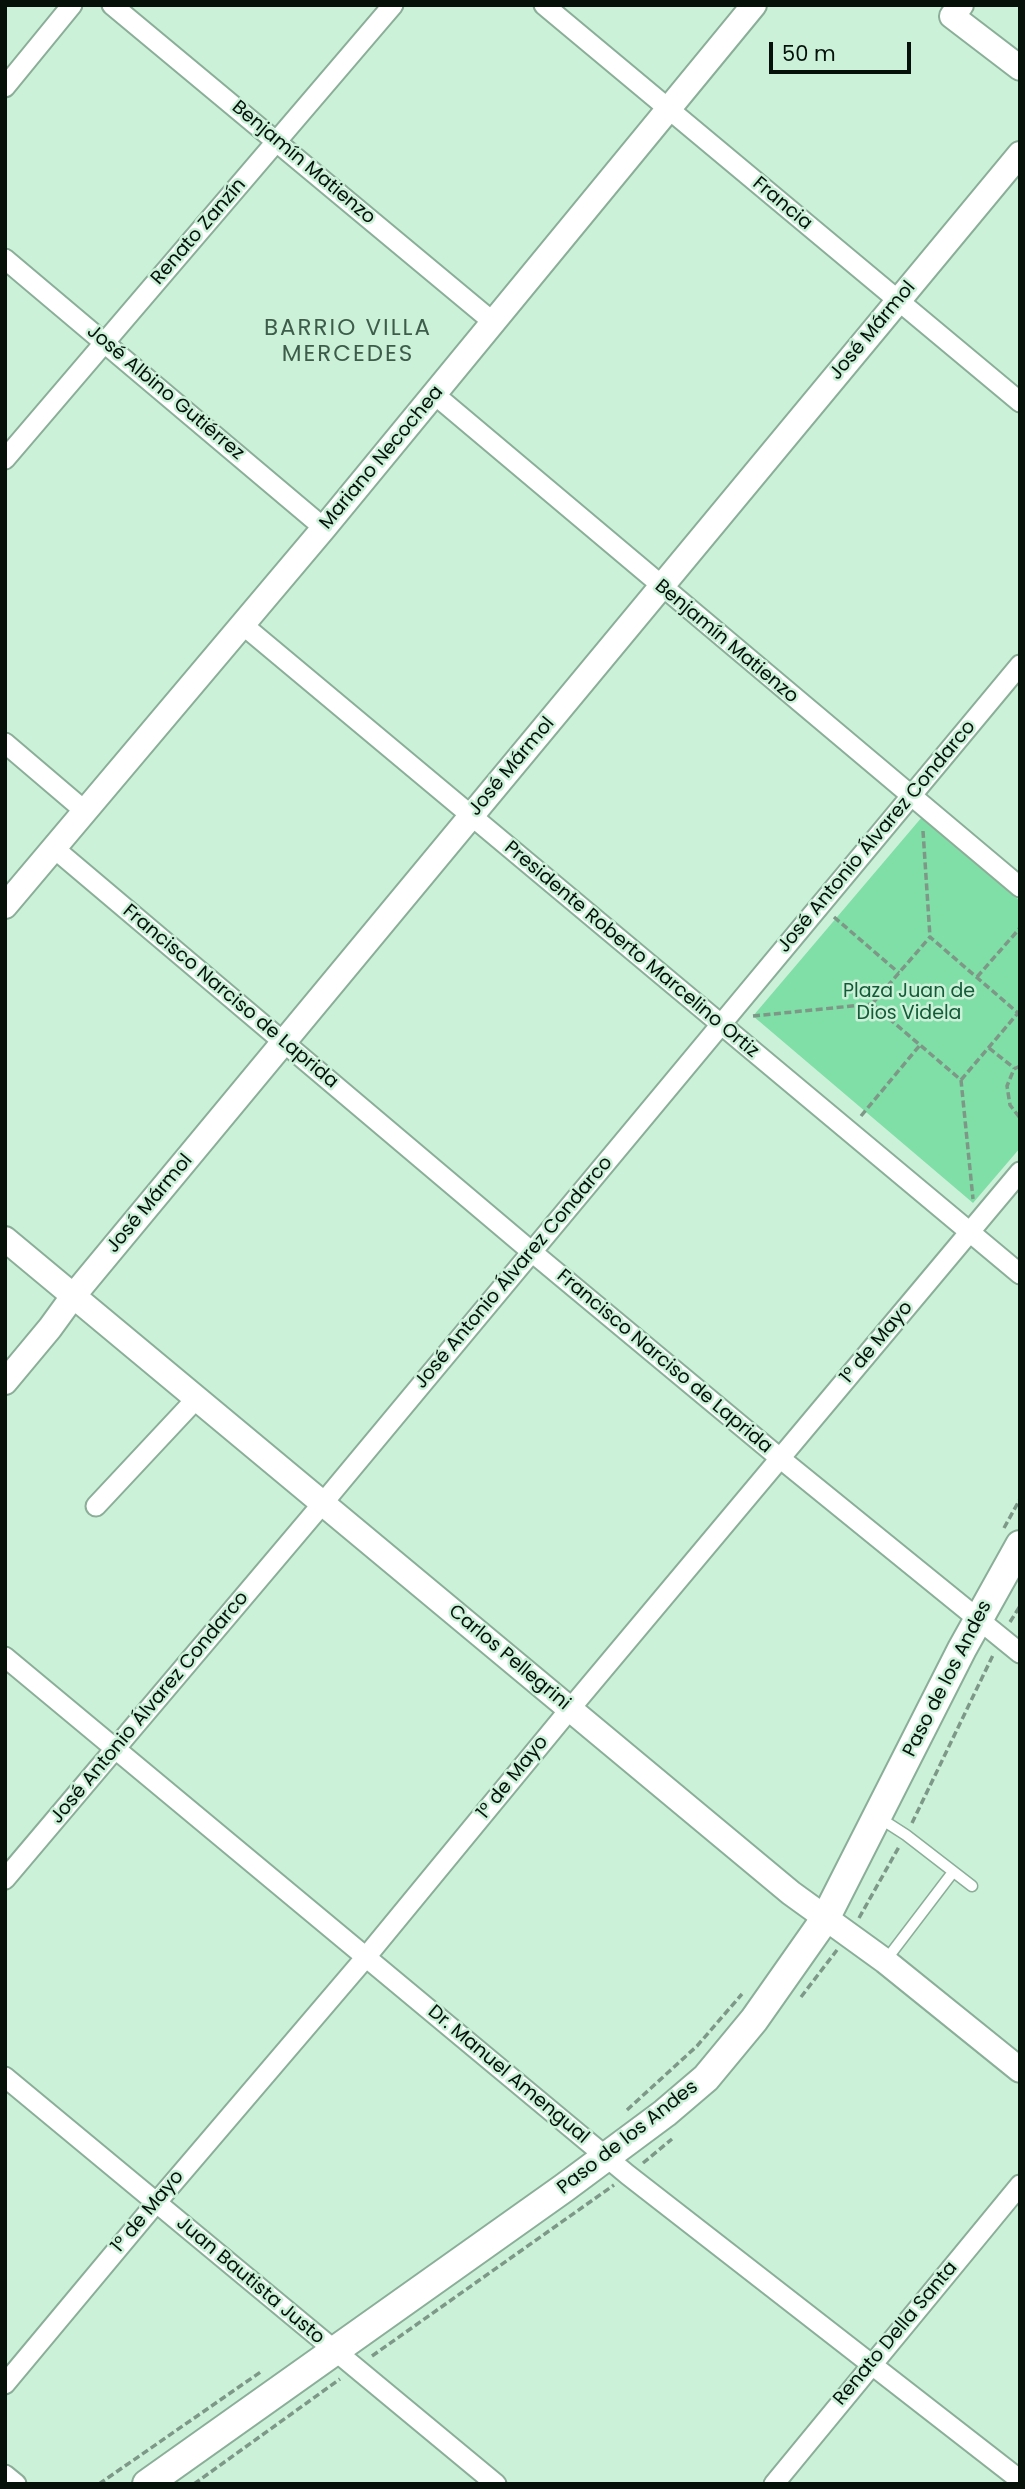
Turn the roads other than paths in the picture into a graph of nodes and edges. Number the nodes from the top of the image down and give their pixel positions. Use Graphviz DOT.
graph roads {
  1 [pos="72,5"];
  2 [pos="112,5"];
  3 [pos="393,5"];
  4 [pos="544,5"];
  5 [pos="754,5"];
  6 [pos="951,9"];
  7 [pos="1020,68"];
  8 [pos="5,87"];
  9 [pos="668,109"];
  10 [pos="276,141"];
  11 [pos="1020,154"];
  12 [pos="5,260"];
  13 [pos="898,300"];
  14 [pos="493,322"];
  15 [pos="104,342"];
  16 [pos="434,394"];
  17 [pos="1020,402"];
  18 [pos="5,458"];
  19 [pos="324,528"];
  20 [pos="661,587"];
  21 [pos="243,625"];
  22 [pos="1020,665"];
  23 [pos="5,743"];
  24 [pos="910,797"];
  25 [pos="86,812"];
  26 [pos="471,816"];
  27 [pos="55,849"];
  28 [pos="1020,887"];
  29 [pos="5,906"];
  30 [pos="720,1026"];
  31 [pos="284,1042"];
  32 [pos="1020,1172"];
  33 [pos="969,1233"];
  34 [pos="5,1239"];
  35 [pos="532,1252"];
  36 [pos="1020,1275"];
  37 [pos="74,1295"];
  38 [pos="5,1382"];
  39 [pos="197,1398"];
  40 [pos="781,1460"];
  41 [pos="323,1503"];
  42 [pos="96,1506"];
  43 [pos="1010,1540"];
  44 [pos="978,1619"];
  45 [pos="1020,1653"];
  46 [pos="5,1657"];
  47 [pos="570,1709"];
  48 [pos="115,1748"];
  49 [pos="878,1817"];
  50 [pos="953,1872"];
  51 [pos="5,1879"];
  52 [pos="972,1886"];
  53 [pos="825,1919"];
  54 [pos="366,1957"];
  55 [pos="886,1961"];
  56 [pos="1020,2070"];
  57 [pos="5,2077"];
  58 [pos="606,2157"];
  59 [pos="1020,2185"];
  60 [pos="156,2203"];
  61 [pos="333,2350"];
  62 [pos="871,2365"];
  63 [pos="5,2384"];
  64 [pos="5,2475"];
  65 [pos="1020,2480"];
  66 [pos="16,2484"];
  67 [pos="147,2484"];
  68 [pos="496,2484"];
  69 [pos="774,2484"];
  1 -- 8 [label="street"];
  2 -- 10 [label="street, Benjamín Matienzo"];
  3 -- 10 [label="street, Renato Zanzín"];
  4 -- 9 [label="street, Francia"];
  5 -- 9 [label="street, Mariano Necochea"];
  6 -- 7 [label="street"];
  9 -- 13 [label="street, Francia"];
  9 -- 14 [label="street, Mariano Necochea"];
  10 -- 14 [label="street, Benjamín Matienzo"];
  10 -- 15 [label="street, Renato Zanzín"];
  11 -- 13 [label="street, José Mármol"];
  12 -- 15 [label="street, José Albino Gutiérrez"];
  13 -- 17 [label="street, Francia"];
  13 -- 20 [label="street, José Mármol"];
  14 -- 16 [label="street, Mariano Necochea"];
  15 -- 18 [label="street, Renato Zanzín"];
  15 -- 19 [label="street, José Albino Gutiérrez"];
  16 -- 19 [label="street, Mariano Necochea"];
  16 -- 20 [label="street, Benjamín Matienzo"];
  19 -- 21 [label="street, Mariano Necochea"];
  20 -- 24 [label="street, Benjamín Matienzo"];
  20 -- 26 [label="street, José Mármol"];
  21 -- 25 [label="street, Mariano Necochea"];
  21 -- 26 [label="street, Presidente Roberto Marcelino Ortiz"];
  22 -- 24 [label="street, José Antonio Álvarez Condarco"];
  23 -- 25 [label="street"];
  24 -- 28 [label="street, Benjamín Matienzo"];
  24 -- 30 [label="street, José Antonio Álvarez Condarco"];
  25 -- 27 [label="street, Mariano Necochea"];
  26 -- 30 [label="street, Presidente Roberto Marcelino Ortiz"];
  26 -- 31 [label="street, José Mármol"];
  27 -- 29 [label="street, Mariano Necochea"];
  27 -- 31 [label="street, Francisco Narciso de Laprida"];
  30 -- 33 [label="street, Presidente Roberto Marcelino Ortiz"];
  30 -- 35 [label="street, José Antonio Álvarez Condarco"];
  31 -- 35 [label="street, Francisco Narciso de Laprida"];
  31 -- 37 [label="street, José Mármol"];
  32 -- 33 [label="street, 1° de Mayo"];
  33 -- 36 [label="street, Presidente Roberto Marcelino Ortiz"];
  33 -- 40 [label="street, 1° de Mayo"];
  34 -- 37 [label="street, Carlos Pellegrini"];
  35 -- 40 [label="street, Francisco Narciso de Laprida"];
  35 -- 41 [label="street, José Antonio Álvarez Condarco"];
  37 -- 38 [label="street, José Mármol"];
  37 -- 39 [label="street, Carlos Pellegrini"];
  39 -- 41 [label="street, Carlos Pellegrini"];
  39 -- 42 [label="street"];
  40 -- 44 [label="street, Francisco Narciso de Laprida"];
  40 -- 47 [label="street, 1° de Mayo"];
  41 -- 47 [label="street, Carlos Pellegrini"];
  41 -- 48 [label="street, José Antonio Álvarez Condarco"];
  43 -- 44 [label="main road, Paso de los Andes"];
  44 -- 45 [label="street, Francisco Narciso de Laprida"];
  44 -- 49 [label="main road, Paso de los Andes"];
  46 -- 48 [label="street, Dr. Manuel Amengual"];
  47 -- 53 [label="street, Carlos Pellegrini"];
  47 -- 54 [label="street, 1° de Mayo"];
  48 -- 51 [label="street, José Antonio Álvarez Condarco"];
  48 -- 54 [label="street, Dr. Manuel Amengual"];
  49 -- 50 [label="lane"];
  49 -- 53 [label="main road, Paso de los Andes"];
  50 -- 52 [label="lane"];
  50 -- 55 [label="lane"];
  53 -- 55 [label="street, Carlos Pellegrini"];
  53 -- 58 [label="main road, Paso de los Andes"];
  54 -- 58 [label="street, Dr. Manuel Amengual"];
  54 -- 60 [label="street, 1° de Mayo"];
  55 -- 56 [label="street, Carlos Pellegrini"];
  57 -- 60 [label="street, Juan Bautista Justo"];
  58 -- 61 [label="main road, Paso de los Andes"];
  58 -- 62 [label="street, Dr. Manuel Amengual"];
  59 -- 62 [label="street, Renato Della Santa"];
  60 -- 61 [label="street, Juan Bautista Justo"];
  60 -- 63 [label="street, 1° de Mayo"];
  61 -- 67 [label="main road, Paso de los Andes"];
  61 -- 68 [label="street, Juan Bautista Justo"];
  62 -- 65 [label="street, Dr. Manuel Amengual"];
  62 -- 69 [label="street, Renato Della Santa"];
  64 -- 66 [label="street"];
}
